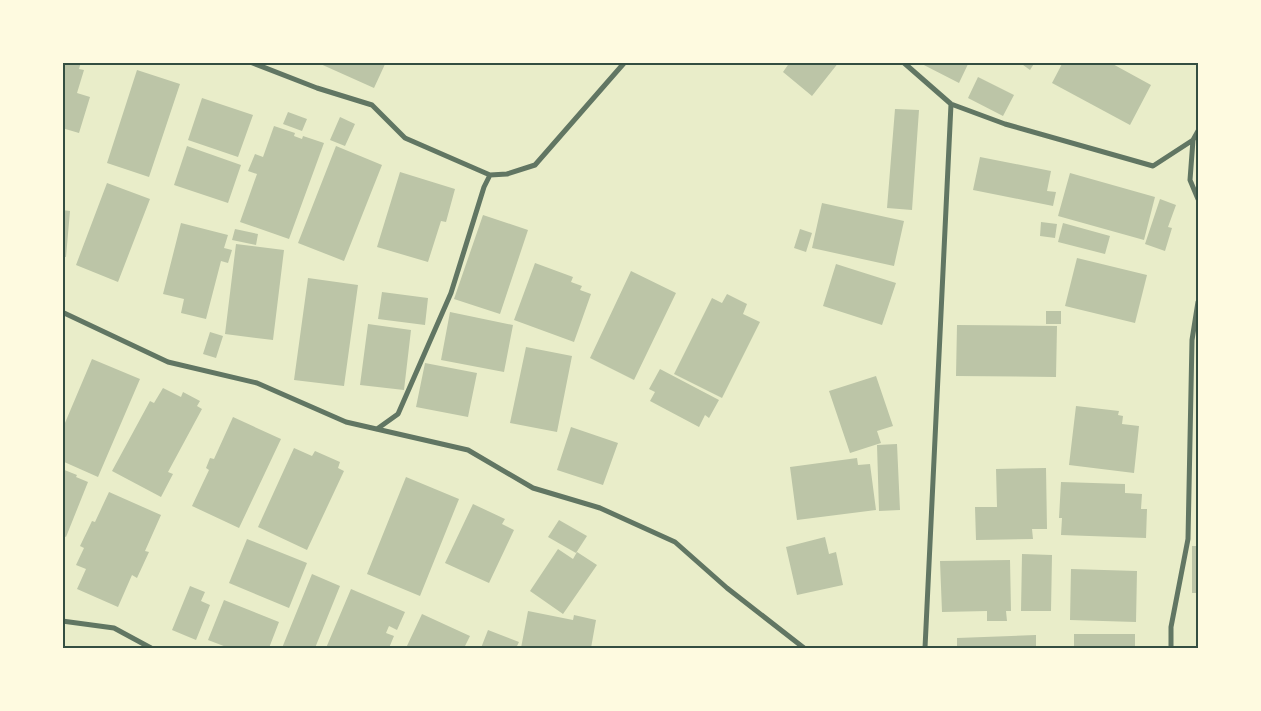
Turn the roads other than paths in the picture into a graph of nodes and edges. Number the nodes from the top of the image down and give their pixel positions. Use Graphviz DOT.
graph roads {
  1 [pos="250,62"];
  2 [pos="271,62"];
  3 [pos="625,62"];
  4 [pos="903,62"];
  5 [pos="272,70"];
  6 [pos="951,104"];
  7 [pos="1198,131"];
  8 [pos="1193,140"];
  9 [pos="490,175"];
  10 [pos="1198,199"];
  11 [pos="1198,302"];
  12 [pos="62,312"];
  13 [pos="377,430"];
  14 [pos="62,621"];
  15 [pos="151,648"];
  16 [pos="804,648"];
  17 [pos="925,648"];
  18 [pos="1171,648"];
  1 -- 5 [label="street"];
  2 -- 5 [label="street"];
  3 -- 9 [label="street"];
  4 -- 6 [label="street"];
  5 -- 9 [label="street"];
  6 -- 8 [label="street"];
  6 -- 17 [label="street"];
  7 -- 8 [label="street"];
  8 -- 10 [label="street"];
  9 -- 13 [label="street"];
  11 -- 18 [label="street"];
  12 -- 13 [label="street"];
  13 -- 16 [label="street"];
  14 -- 15 [label="street"];
}
